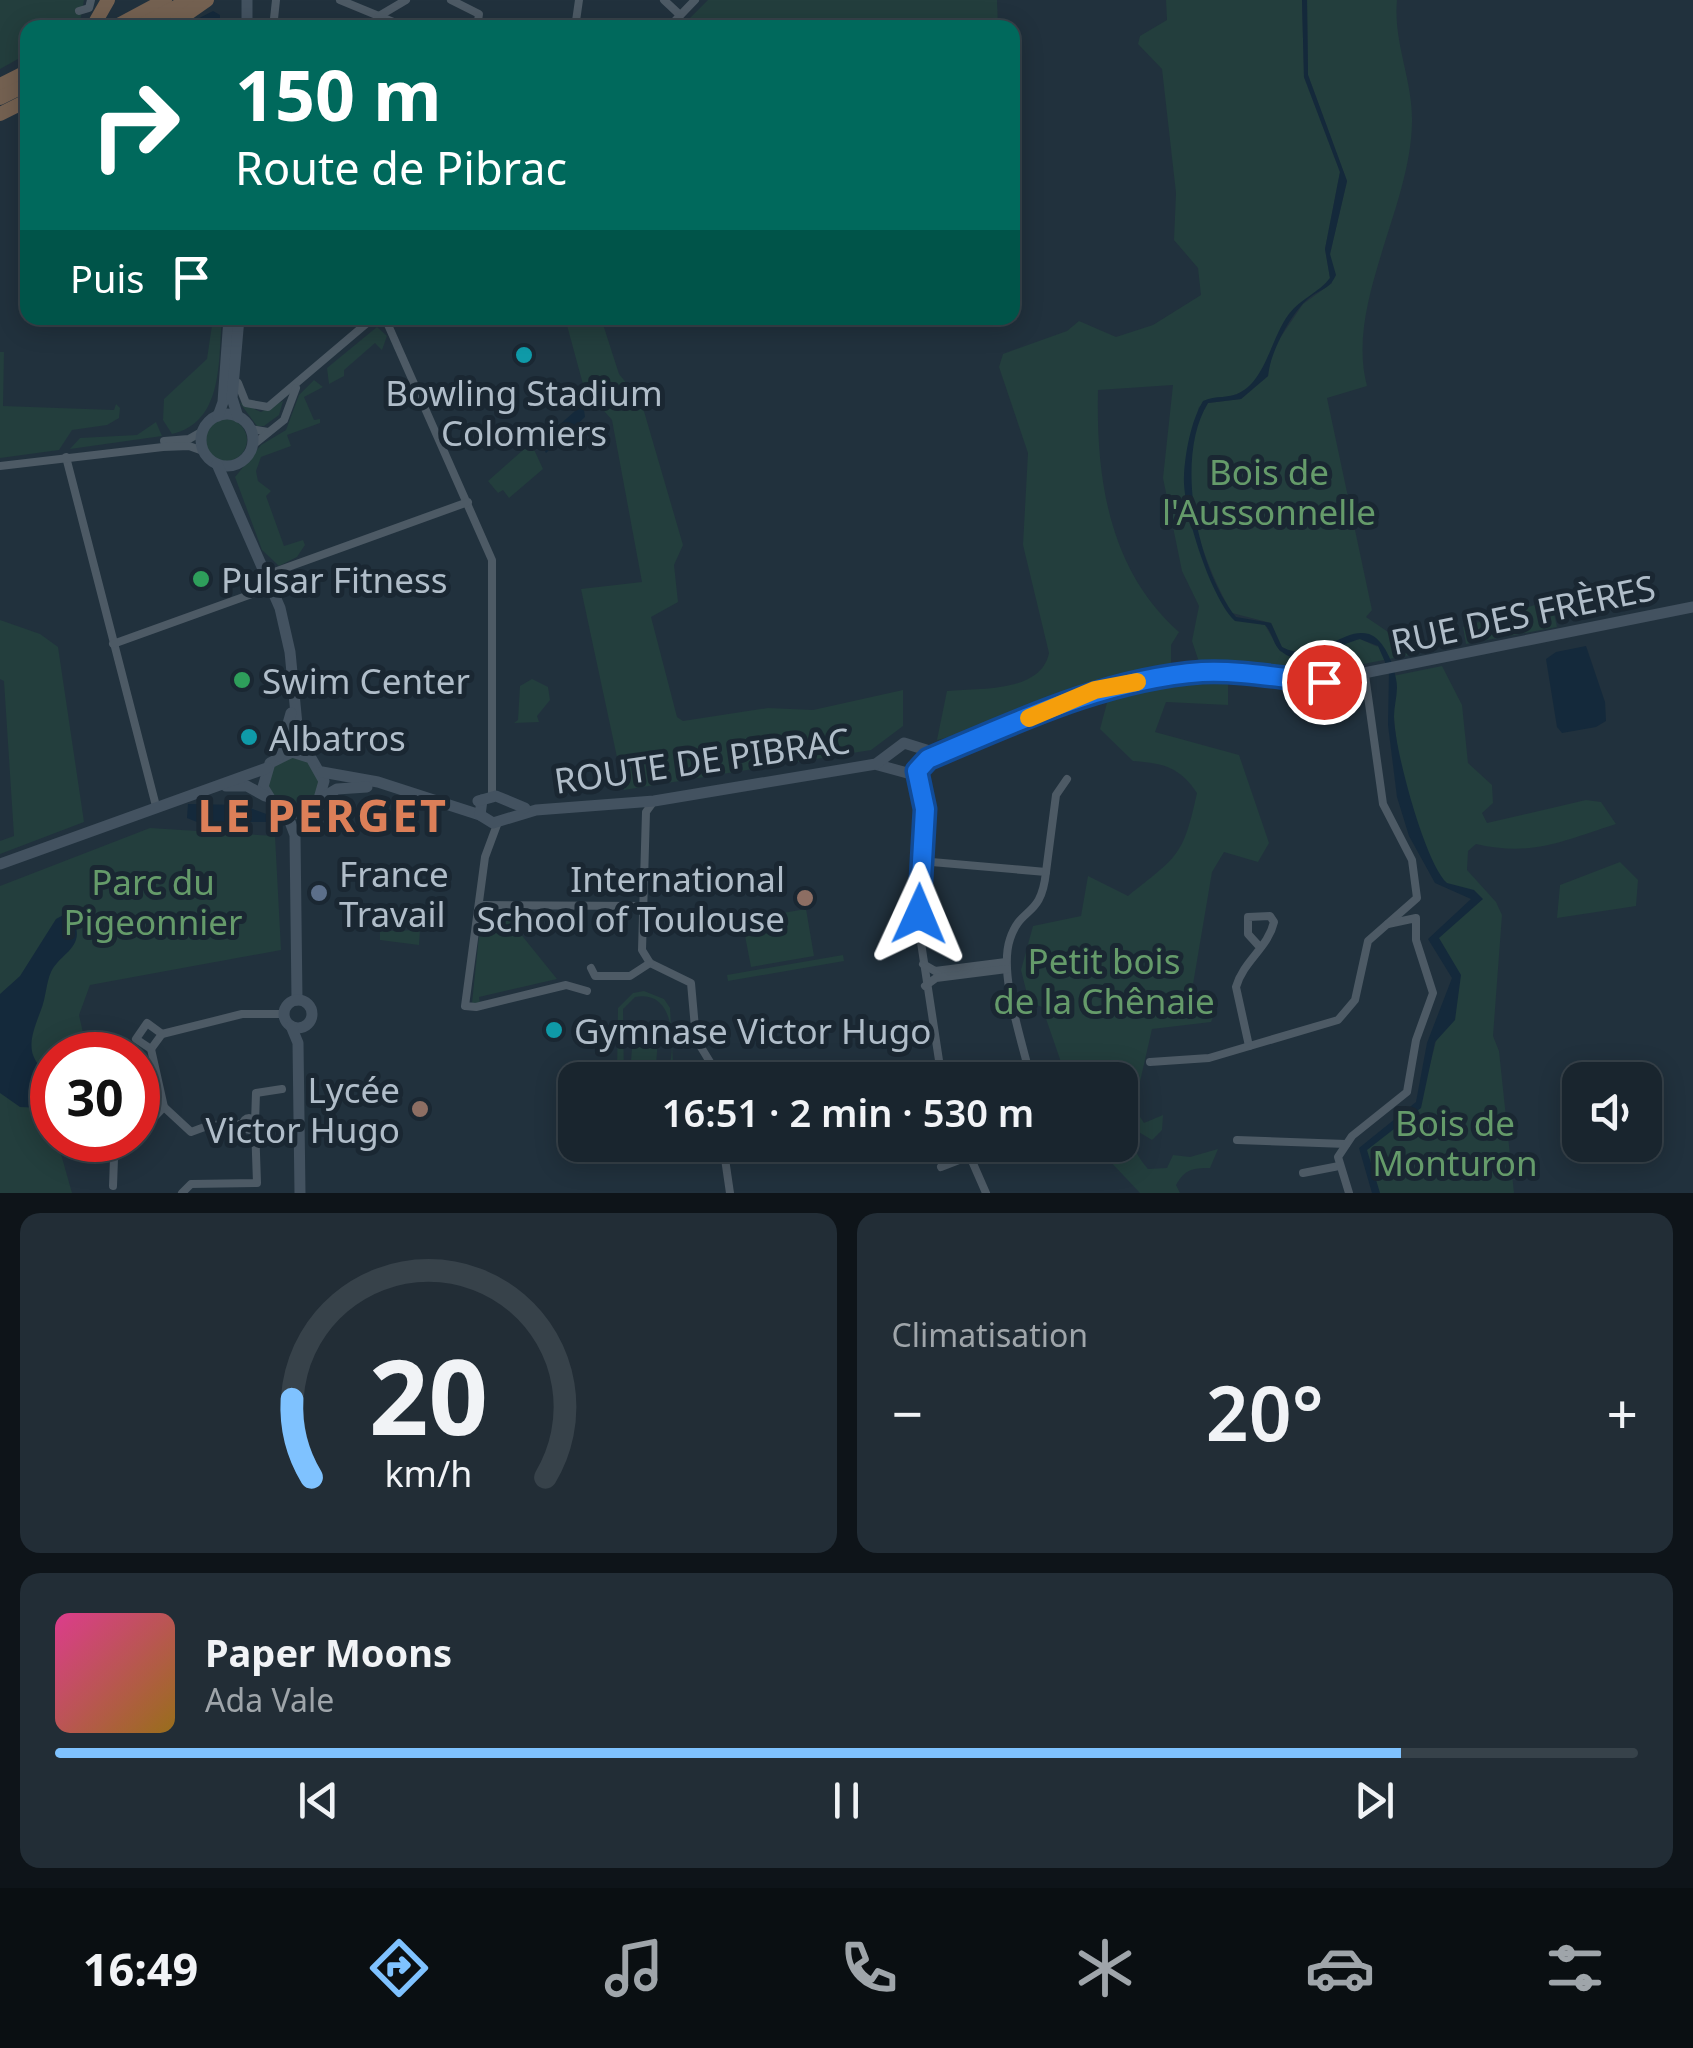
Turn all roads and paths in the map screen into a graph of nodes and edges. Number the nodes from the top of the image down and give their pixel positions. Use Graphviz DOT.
graph roads {
  1 [pos="90,0"];
  2 [pos="165,0"];
  3 [pos="189,0"];
  4 [pos="207,0"];
  5 [pos="340,0"];
  6 [pos="406,0"];
  7 [pos="451,0"];
  8 [pos="664,0"];
  9 [pos="696,0"];
  10 [pos="80,11"];
  11 [pos="680,15"];
  12 [pos="379,16"];
  13 [pos="128,20"];
  14 [pos="151,20"];
  15 [pos="178,20"];
  16 [pos="389,20"];
  17 [pos="478,20"];
  18 [pos="675,20"];
  19 [pos="20,80"];
  20 [pos="0,98"];
  21 [pos="229,325"];
  22 [pos="239,325"];
  23 [pos="365,325"];
  24 [pos="388,325"];
  25 [pos="236,363"];
  26 [pos="300,383"];
  27 [pos="218,416"];
  28 [pos="238,416"];
  29 [pos="251,429"];
  30 [pos="272,431"];
  31 [pos="203,432"];
  32 [pos="252,445"];
  33 [pos="203,450"];
  34 [pos="106,451"];
  35 [pos="66,457"];
  36 [pos="217,464"];
  37 [pos="234,465"];
  38 [pos="0,466"];
  39 [pos="230,489"];
  40 [pos="468,502"];
  41 [pos="266,582"];
  42 [pos="1693,607"];
  43 [pos="113,644"];
  44 [pos="1364,675"];
  45 [pos="293,679"];
  46 [pos="892,755"];
  47 [pos="279,756"];
  48 [pos="311,758"];
  49 [pos="876,764"];
  50 [pos="913,766"];
  51 [pos="267,768"];
  52 [pos="322,772"];
  53 [pos="1067,779"];
  54 [pos="216,785"];
  55 [pos="383,785"];
  56 [pos="266,797"];
  57 [pos="487,798"];
  58 [pos="320,800"];
  59 [pos="654,801"];
  60 [pos="454,805"];
  61 [pos="156,806"];
  62 [pos="307,811"];
  63 [pos="288,814"];
  64 [pos="494,816"];
  65 [pos="294,835"];
  66 [pos="920,862"];
  67 [pos="0,864"];
  68 [pos="1046,872"];
  69 [pos="1418,898"];
  70 [pos="479,906"];
  71 [pos="641,906"];
  72 [pos="1416,918"];
  73 [pos="1384,925"];
  74 [pos="1258,945"];
  75 [pos="650,963"];
  76 [pos="923,964"];
  77 [pos="1006,965"];
  78 [pos="592,968"];
  79 [pos="926,986"];
  80 [pos="587,992"];
  81 [pos="297,1000"];
  82 [pos="287,1020"];
  83 [pos="306,1025"];
  84 [pos="140,1032"];
  85 [pos="159,1032"];
  86 [pos="162,1034"];
  87 [pos="160,1037"];
  88 [pos="298,1042"];
  89 [pos="1249,1046"];
  90 [pos="710,1062"];
  91 [pos="939,1062"];
  92 [pos="1027,1062"];
  93 [pos="1150,1062"];
  94 [pos="160,1088"];
  95 [pos="282,1089"];
  96 [pos="164,1107"];
  97 [pos="160,1111"];
  98 [pos="255,1124"];
  99 [pos="1237,1140"];
  100 [pos="1346,1144"];
  101 [pos="114,1162"];
  102 [pos="726,1162"];
  103 [pos="956,1162"];
  104 [pos="972,1162"];
  105 [pos="1339,1166"];
  106 [pos="942,1167"];
  107 [pos="1303,1172"];
  108 [pos="113,1186"];
  109 [pos="182,1193"];
  110 [pos="300,1193"];
  111 [pos="730,1193"];
  112 [pos="986,1193"];
  113 [pos="1349,1193"];
  1 -- 10 [label="street"];
  2 -- 13 [label="highway"];
  3 -- 14 [label="highway"];
  4 -- 15 [label="highway"];
  5 -- 12 [label="street"];
  6 -- 12 [label="street"];
  7 -- 17 [label="street"];
  8 -- 11 [label="street"];
  9 -- 11 [label="street"];
  11 -- 18 [label="street"];
  12 -- 16 [label="street"];
  19 -- 20 [label="highway"];
  21 -- 27 [label="main road"];
  22 -- 25 [label="main road"];
  23 -- 26 [label="street"];
  24 -- 40 [label="street"];
  25 -- 26 [label="street"];
  25 -- 28 [label="main road"];
  26 -- 30 [label="street"];
  27 -- 28 [label="main road"];
  27 -- 31 [label="main road"];
  28 -- 29 [label="main road"];
  29 -- 30 [label="street"];
  29 -- 32 [label="main road"];
  30 -- 32 [label="street"];
  31 -- 33 [label="main road"];
  31 -- 34 [label="street"];
  32 -- 37 [label="main road"];
  33 -- 34 [label="street"];
  33 -- 36 [label="main road"];
  34 -- 35 [label="street"];
  35 -- 38 [label="street"];
  35 -- 43 [label="street"];
  36 -- 37 [label="main road"];
  36 -- 39 [label="main road"];
  37 -- 39 [label="main road"];
  39 -- 41 [label="main road"];
  40 -- 41 [label="street"];
  40 -- 57 [label="street"];
  41 -- 43 [label="street"];
  41 -- 45 [label="main road"];
  42 -- 44 [label="main road, RUE DES FRÈRES"];
  43 -- 61 [label="street"];
  44 -- 50 [label="main road"];
  44 -- 69 [label="street"];
  45 -- 47 [label="main road"];
  45 -- 48 [label="main road"];
  46 -- 49 [label="main road, ROUTE DE PIBRAC"];
  46 -- 50 [label="main road"];
  46 -- 50 [label="main road, ROUTE DE PIBRAC"];
  47 -- 48 [label="main road"];
  47 -- 51 [label="main road"];
  48 -- 52 [label="main road"];
  49 -- 50 [label="main road, ROUTE DE PIBRAC"];
  49 -- 59 [label="main road, ROUTE DE PIBRAC"];
  50 -- 66 [label="street"];
  51 -- 54 [label="main road"];
  51 -- 56 [label="main road"];
  52 -- 55 [label="main road"];
  52 -- 58 [label="main road"];
  53 -- 68 [label="street"];
  54 -- 56 [label="main road"];
  54 -- 61 [label="main road"];
  55 -- 58 [label="main road"];
  55 -- 60 [label="main road"];
  56 -- 63 [label="main road"];
  57 -- 60 [label="main road"];
  57 -- 64 [label="main road"];
  57 -- 64 [label="main road"];
  58 -- 62 [label="main road"];
  59 -- 64 [label="main road, ROUTE DE PIBRAC"];
  59 -- 71 [label="street"];
  60 -- 64 [label="main road"];
  61 -- 67 [label="main road"];
  62 -- 63 [label="main road"];
  62 -- 65 [label="main road"];
  63 -- 65 [label="main road"];
  64 -- 70 [label="street"];
  65 -- 81 [label="main road"];
  66 -- 68 [label="street"];
  66 -- 76 [label="street"];
  68 -- 77 [label="street"];
  69 -- 72 [label="street"];
  69 -- 73 [label="street"];
  70 -- 71 [label="street"];
  70 -- 80 [label="street"];
  71 -- 75 [label="street"];
  72 -- 73 [label="street"];
  72 -- 100 [label="street"];
  73 -- 89 [label="street"];
  74 -- 74 [label="street"];
  74 -- 89 [label="street"];
  75 -- 78 [label="street"];
  75 -- 90 [label="street"];
  76 -- 77 [label="street"];
  76 -- 79 [label="street"];
  77 -- 79 [label="street"];
  77 -- 92 [label="street"];
  79 -- 91 [label="street"];
  81 -- 82 [label="main road"];
  81 -- 83 [label="main road"];
  82 -- 83 [label="main road"];
  82 -- 86 [label="street"];
  82 -- 88 [label="main road"];
  83 -- 88 [label="main road"];
  84 -- 85 [label="street"];
  86 -- 87 [label="street"];
  88 -- 110 [label="main road"];
  89 -- 93 [label="street"];
  94 -- 96 [label="street"];
  95 -- 98 [label="street"];
  96 -- 97 [label="street"];
  96 -- 98 [label="street"];
  98 -- 109 [label="street"];
  99 -- 100 [label="street"];
  100 -- 105 [label="street"];
  101 -- 108 [label="street"];
  102 -- 111 [label="street"];
  103 -- 106 [label="street"];
  104 -- 112 [label="street"];
  105 -- 107 [label="street"];
  105 -- 113 [label="street"];
}
